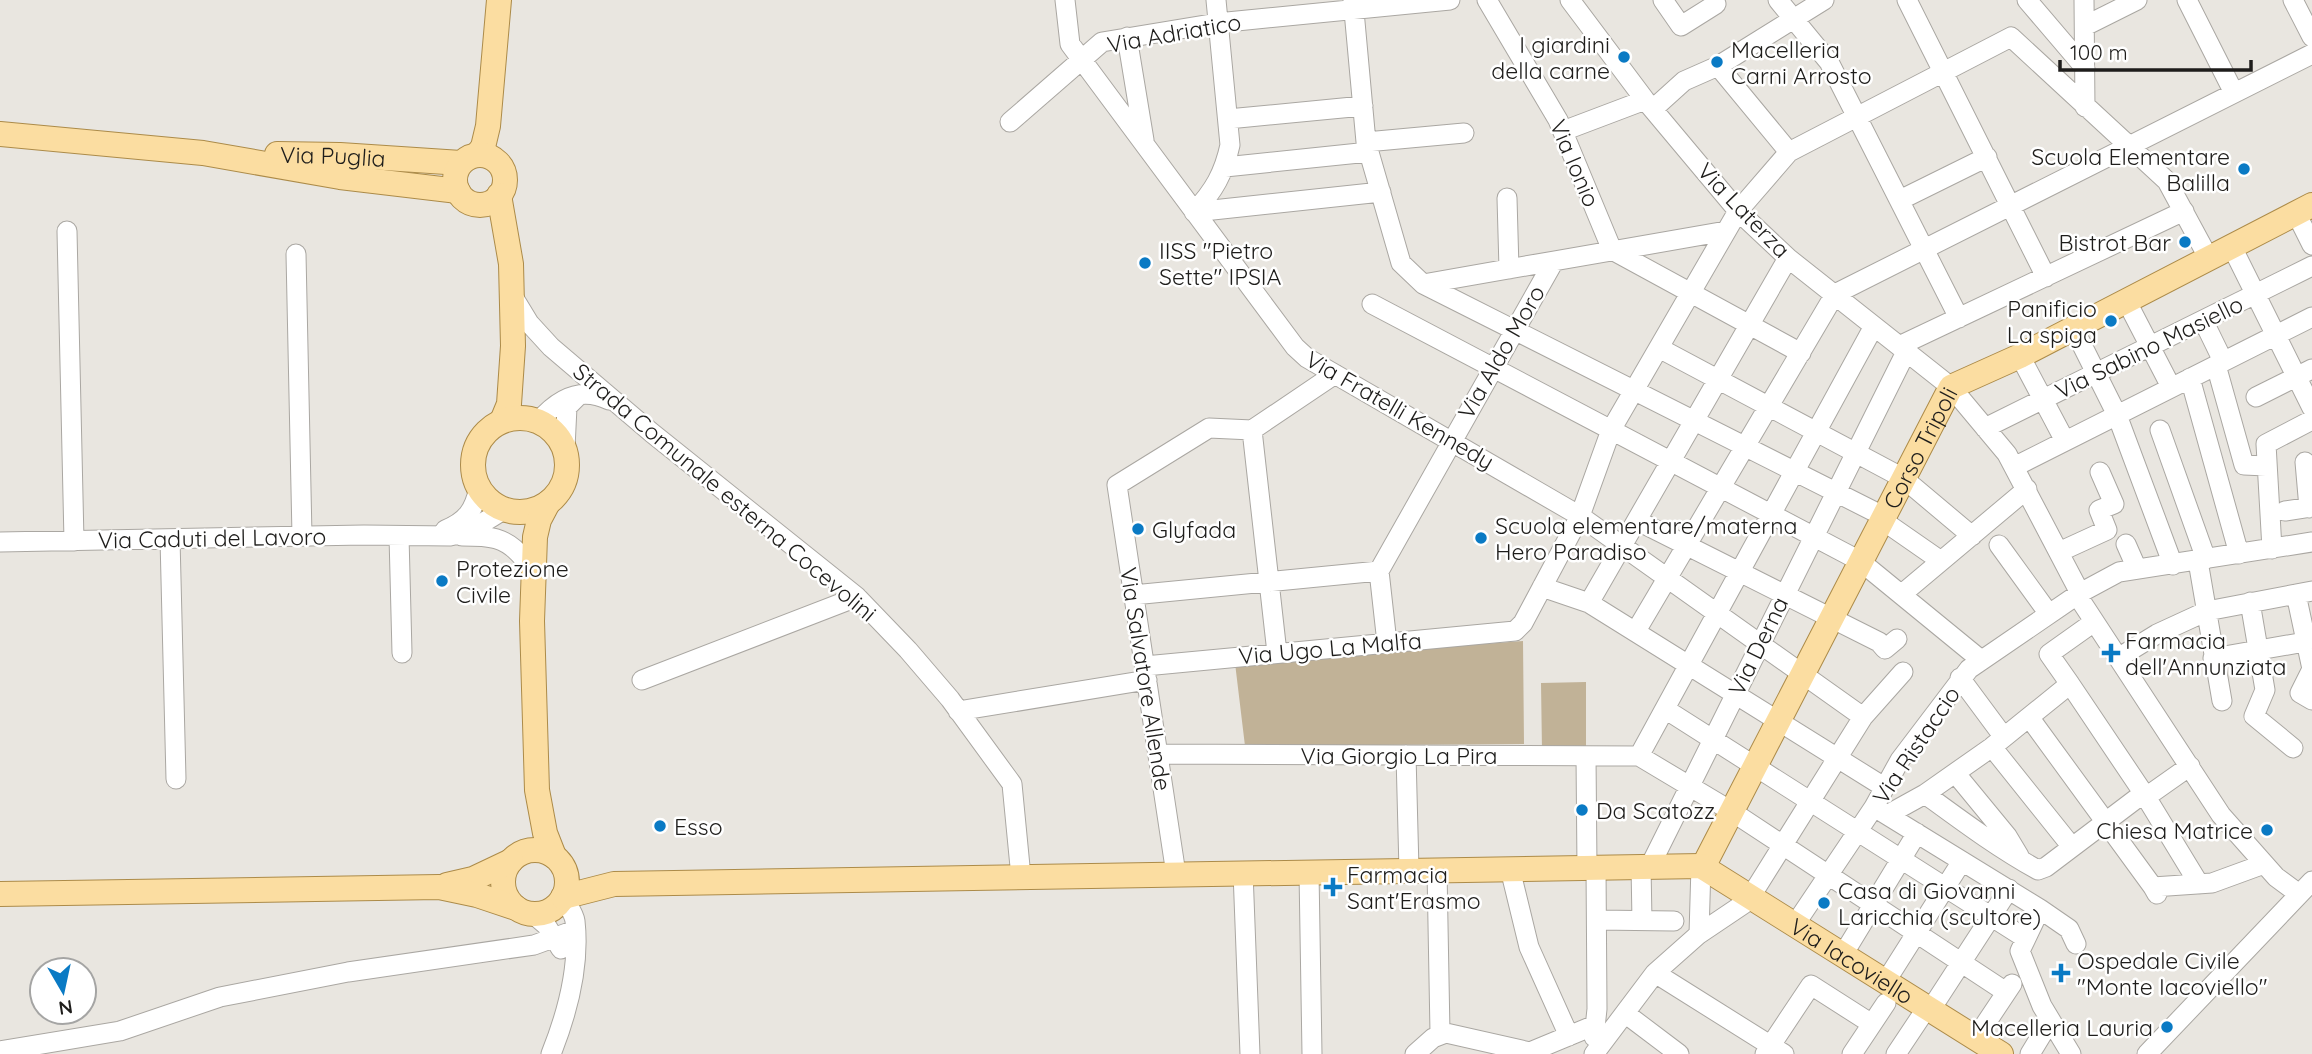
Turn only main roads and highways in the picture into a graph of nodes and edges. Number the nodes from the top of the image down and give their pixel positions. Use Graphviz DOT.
graph roads {
  1 [pos="499,0"];
  2 [pos="495,60"];
  3 [pos="0,134"];
  4 [pos="203,153"];
  5 [pos="469,159"];
  6 [pos="501,166"];
  7 [pos="499,195"];
  8 [pos="465,197"];
  9 [pos="2304,209"];
  10 [pos="510,292"];
  11 [pos="513,346"];
  12 [pos="535,420"];
  13 [pos="502,421"];
  14 [pos="548,503"];
  15 [pos="508,510"];
  16 [pos="532,621"];
  17 [pos="537,790"];
  18 [pos="513,859"];
  19 [pos="557,859"];
  20 [pos="1702,866"];
  21 [pos="614,884"];
  22 [pos="439,887"];
  23 [pos="0,894"];
  24 [pos="563,897"];
  25 [pos="524,911"];
  26 [pos="2001,1054"];
  1 -- 2 [label="main road"];
  2 -- 5 [label="main road"];
  2 -- 6 [label="main road"];
  3 -- 4 [label="main road, Via Puglia"];
  4 -- 5 [label="main road, Via Puglia"];
  4 -- 8 [label="main road, Via Puglia"];
  5 -- 6 [label="main road"];
  5 -- 8 [label="main road"];
  6 -- 7 [label="main road"];
  7 -- 8 [label="main road"];
  7 -- 10 [label="main road"];
  8 -- 10 [label="main road"];
  9 -- 20 [label="main road, Corso Tripoli"];
  10 -- 11 [label="main road"];
  11 -- 12 [label="main road"];
  11 -- 13 [label="main road"];
  12 -- 13 [label="main road"];
  12 -- 14 [label="main road"];
  13 -- 15 [label="main road"];
  14 -- 15 [label="main road"];
  14 -- 16 [label="main road"];
  15 -- 16 [label="main road"];
  16 -- 17 [label="main road"];
  17 -- 18 [label="main road"];
  17 -- 19 [label="main road"];
  18 -- 19 [label="main road"];
  18 -- 22 [label="main road"];
  18 -- 25 [label="main road"];
  19 -- 21 [label="main road"];
  19 -- 24 [label="main road"];
  20 -- 21 [label="main road"];
  20 -- 26 [label="main road, Via Iacoviello"];
  21 -- 24 [label="main road"];
  22 -- 23 [label="main road"];
  22 -- 25 [label="main road"];
  24 -- 25 [label="main road"];
}
